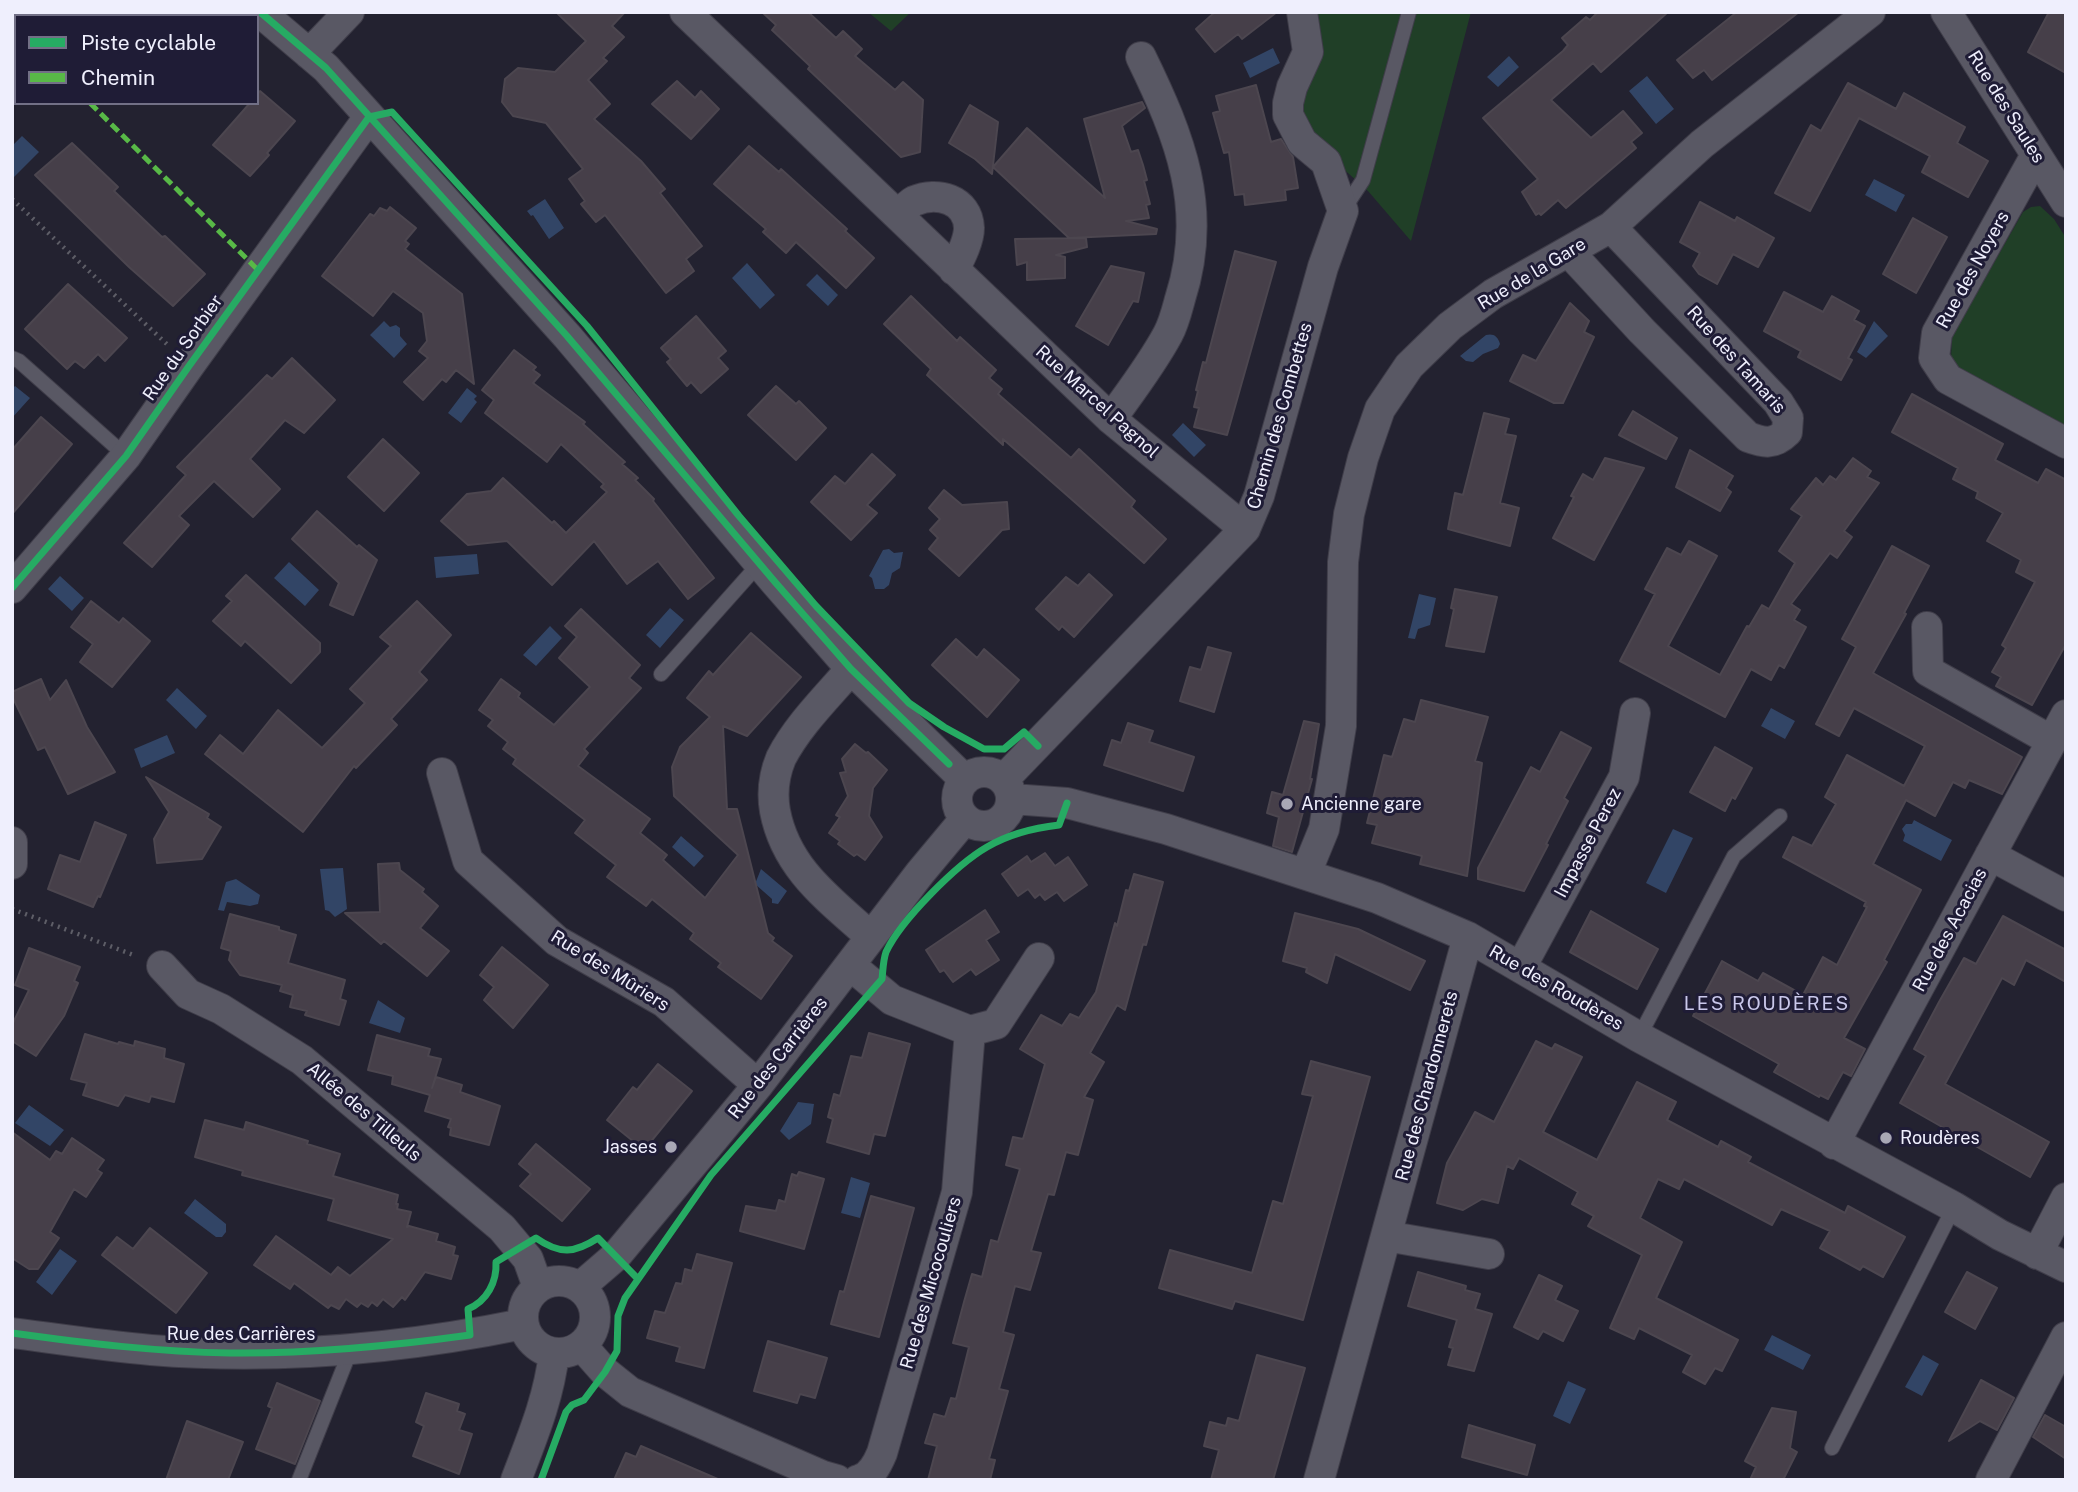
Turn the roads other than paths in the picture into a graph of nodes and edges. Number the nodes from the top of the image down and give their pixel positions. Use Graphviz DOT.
graph roads {
  1 [pos="260,12"];
  2 [pos="349,12"];
  3 [pos="685,12"];
  4 [pos="1302,12"];
  5 [pos="1409,12"];
  6 [pos="1870,12"];
  7 [pos="1947,12"];
  8 [pos="309,54"];
  9 [pos="1140,57"];
  10 [pos="369,117"];
  11 [pos="2036,156"];
  12 [pos="2066,202"];
  13 [pos="1343,211"];
  14 [pos="898,216"];
  15 [pos="1611,227"];
  16 [pos="1569,252"];
  17 [pos="954,270"];
  18 [pos="12,358"];
  19 [pos="1111,419"];
  20 [pos="2066,443"];
  21 [pos="126,456"];
  22 [pos="1245,529"];
  23 [pos="759,564"];
  24 [pos="12,589"];
  25 [pos="1927,627"];
  26 [pos="851,669"];
  27 [pos="660,674"];
  28 [pos="1635,713"];
  29 [pos="2059,728"];
  30 [pos="442,773"];
  31 [pos="965,780"];
  32 [pos="1007,789"];
  33 [pos="1780,816"];
  34 [pos="965,819"];
  35 [pos="12,842"];
  36 [pos="1990,855"];
  37 [pos="12,864"];
  38 [pos="1306,873"];
  39 [pos="2066,896"];
  40 [pos="871,937"];
  41 [pos="1468,937"];
  42 [pos="1039,958"];
  43 [pos="850,965"];
  44 [pos="162,966"];
  45 [pos="1521,967"];
  46 [pos="970,1031"];
  47 [pos="1639,1037"];
  48 [pos="758,1085"];
  49 [pos="1834,1144"];
  50 [pos="2066,1198"];
  51 [pos="1954,1207"];
  52 [pos="1386,1236"];
  53 [pos="1489,1254"];
  54 [pos="2037,1254"];
  55 [pos="2066,1267"];
  56 [pos="538,1287"];
  57 [pos="580,1287"];
  58 [pos="523,1324"];
  59 [pos="12,1333"];
  60 [pos="2066,1337"];
  61 [pos="351,1349"];
  62 [pos="568,1350"];
  63 [pos="1832,1448"];
  64 [pos="299,1480"];
  65 [pos="516,1480"];
  66 [pos="837,1480"];
  67 [pos="858,1480"];
  68 [pos="1319,1480"];
  69 [pos="1991,1480"];
  1 -- 8 [label="street"];
  2 -- 8 [label="street"];
  3 -- 14 [label="street, Rue Marcel Pagnol"];
  4 -- 13 [label="street"];
  5 -- 13 [label="lane, Chemin des Combettes"];
  6 -- 15 [label="street, Rue de la Gare"];
  7 -- 11 [label="street, Rue des Saules"];
  8 -- 10 [label="street"];
  9 -- 19 [label="street"];
  10 -- 21 [label="street, Rue du Sorbier"];
  10 -- 23 [label="street"];
  11 -- 12 [label="street, Rue des Saules"];
  11 -- 20 [label="street, Rue des Noyers"];
  13 -- 22 [label="street, Chemin des Combettes"];
  14 -- 17 [label="street, Rue Marcel Pagnol"];
  14 -- 17 [label="street"];
  15 -- 16 [label="street, Rue de la Gare"];
  15 -- 16 [label="street, Rue des Tamaris"];
  16 -- 38 [label="street, Rue de la Gare"];
  17 -- 19 [label="street, Rue Marcel Pagnol"];
  18 -- 21 [label="lane"];
  19 -- 22 [label="street, Rue Marcel Pagnol"];
  21 -- 24 [label="street, Rue du Sorbier"];
  22 -- 32 [label="street, Chemin des Combettes"];
  23 -- 26 [label="street"];
  23 -- 27 [label="lane"];
  25 -- 29 [label="street"];
  26 -- 31 [label="street"];
  26 -- 40 [label="street"];
  28 -- 45 [label="street, Impasse Perez"];
  29 -- 36 [label="street, Rue des Acacias"];
  30 -- 48 [label="street, Rue des Mûriers"];
  31 -- 32 [label="street"];
  31 -- 34 [label="street"];
  32 -- 34 [label="street"];
  32 -- 38 [label="street, Rue des Roudères"];
  33 -- 47 [label="lane"];
  34 -- 40 [label="street, Rue des Carrières"];
  35 -- 37 [label="street"];
  36 -- 39 [label="street"];
  36 -- 49 [label="street, Rue des Acacias"];
  38 -- 41 [label="street, Rue des Roudères"];
  40 -- 43 [label="street, Rue des Carrières"];
  41 -- 45 [label="street, Rue des Roudères"];
  41 -- 52 [label="street, Rue des Chardonnerets"];
  42 -- 46 [label="street"];
  43 -- 46 [label="street"];
  43 -- 48 [label="street, Rue des Carrières"];
  44 -- 56 [label="street, Allée des Tilleuls"];
  45 -- 47 [label="street, Rue des Roudères"];
  46 -- 67 [label="street, Rue des Micocouliers"];
  47 -- 49 [label="street, Rue des Roudères"];
  48 -- 57 [label="street, Rue des Carrières"];
  49 -- 51 [label="street, Rue des Roudères"];
  50 -- 54 [label="street"];
  51 -- 54 [label="street, Rue des Roudères"];
  51 -- 63 [label="lane"];
  52 -- 53 [label="street"];
  52 -- 68 [label="street, Rue des Chardonnerets"];
  54 -- 55 [label="street, Rue des Roudères"];
  56 -- 57 [label="street"];
  56 -- 58 [label="street"];
  57 -- 62 [label="street"];
  58 -- 61 [label="street, Rue des Carrières"];
  58 -- 62 [label="street"];
  59 -- 61 [label="street, Rue des Carrières"];
  60 -- 69 [label="street"];
  61 -- 64 [label="lane"];
  62 -- 65 [label="street"];
  62 -- 66 [label="street"];
}
